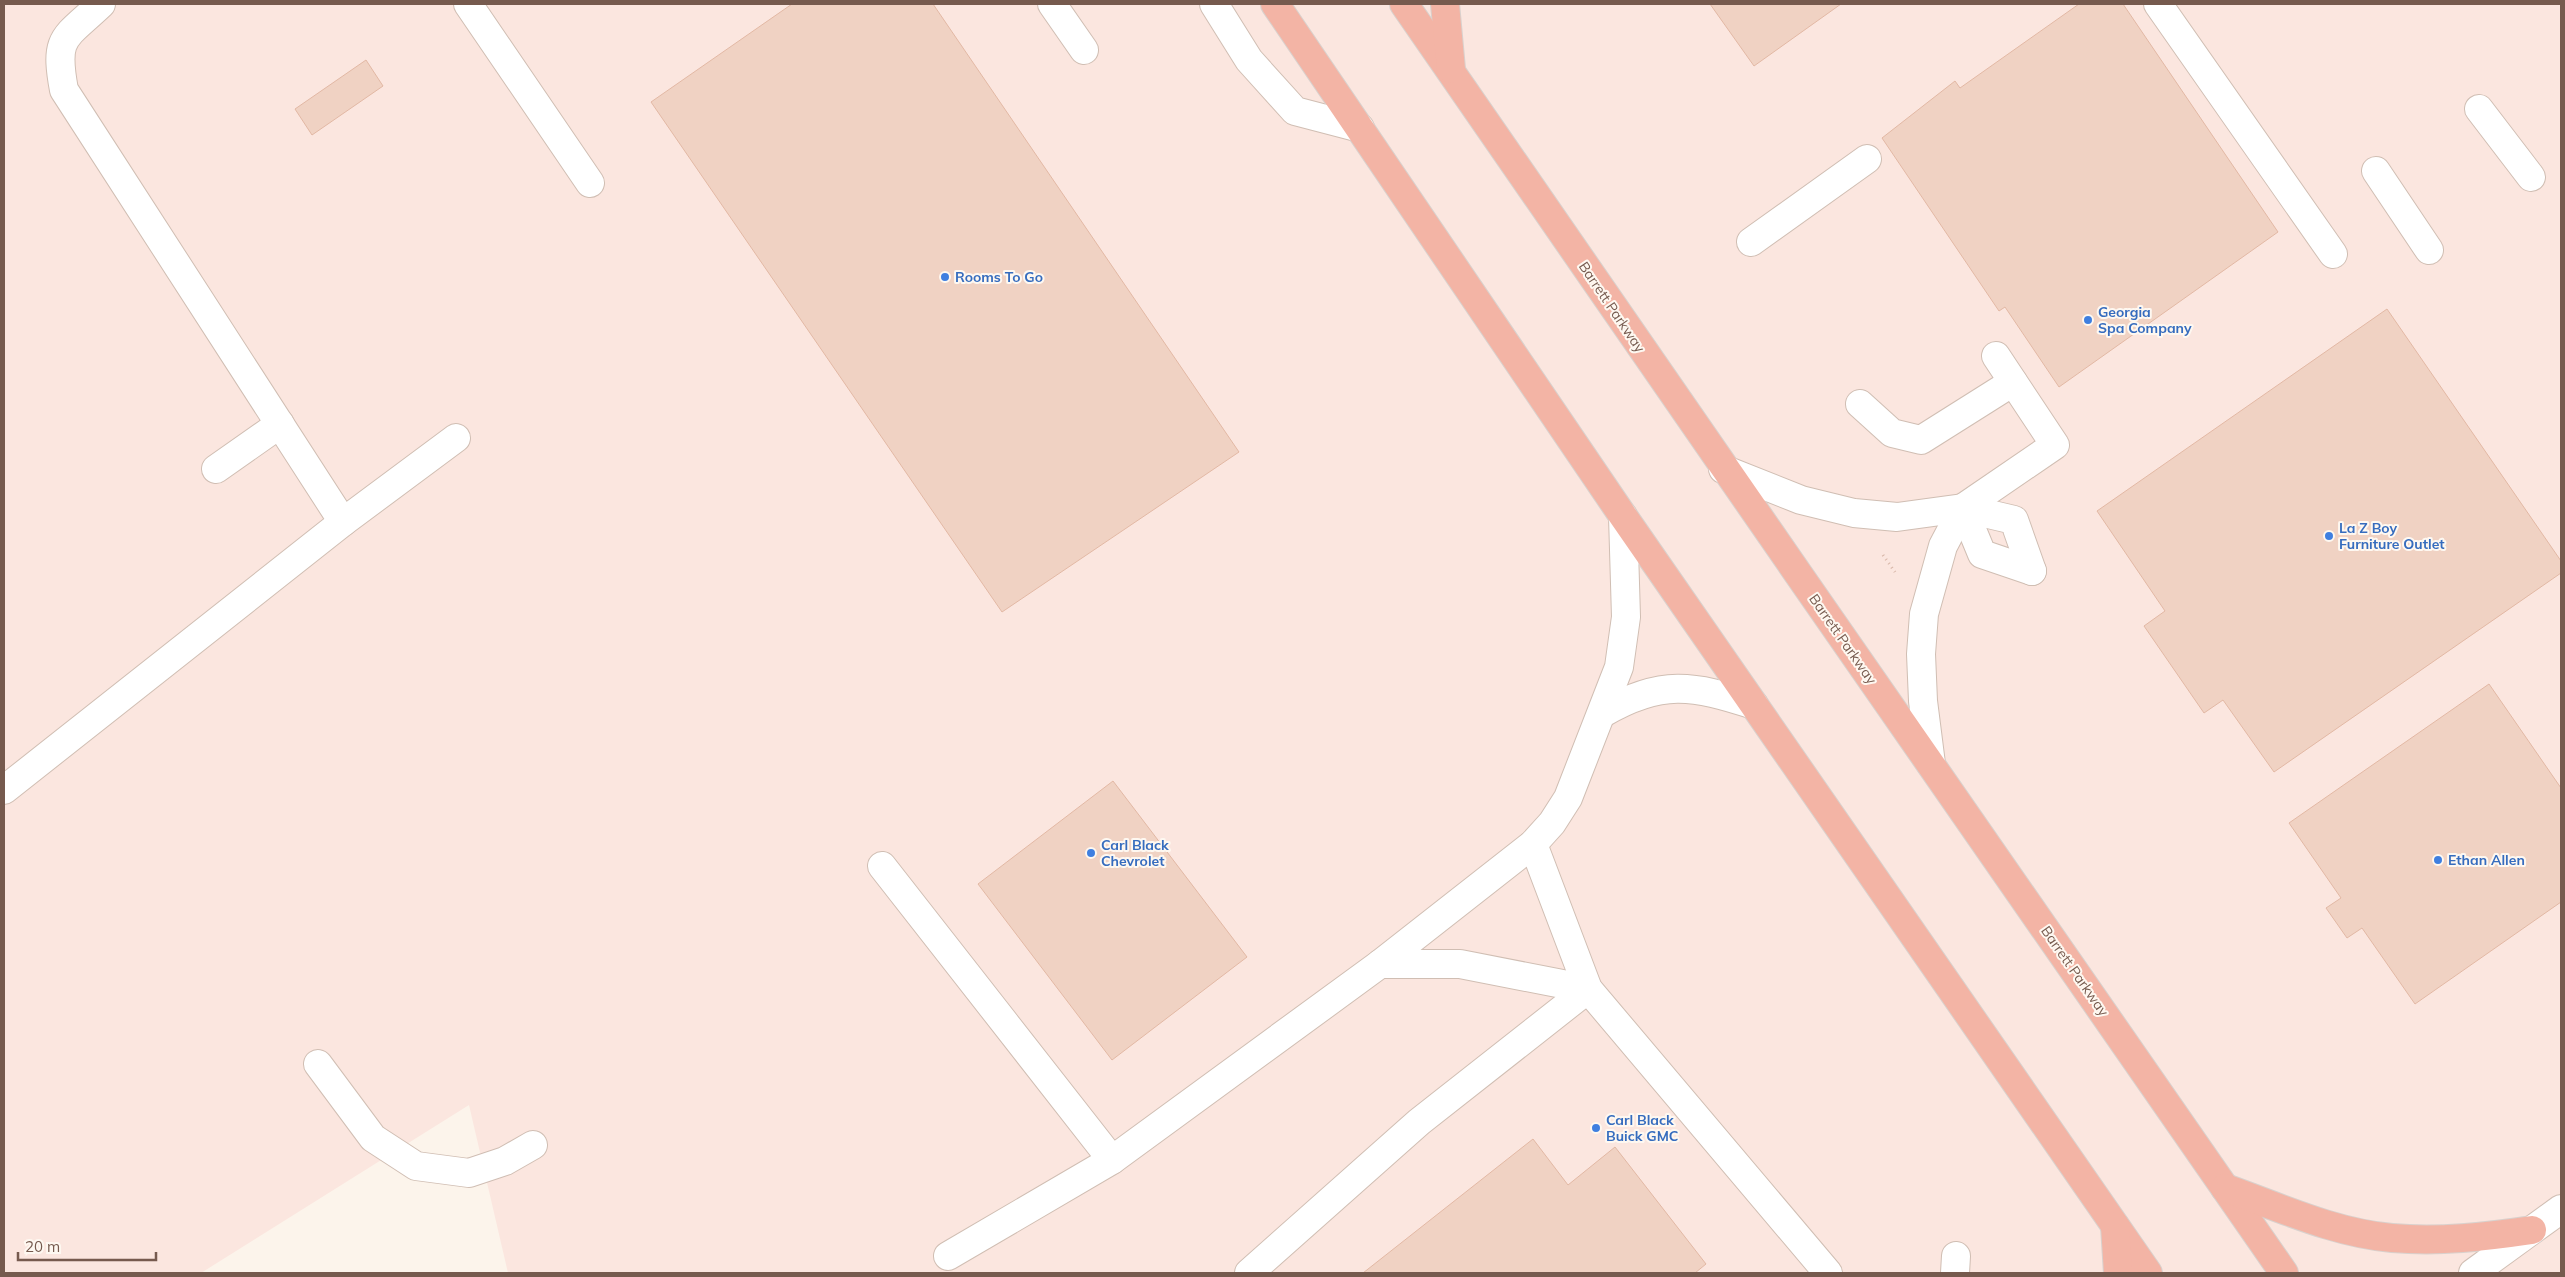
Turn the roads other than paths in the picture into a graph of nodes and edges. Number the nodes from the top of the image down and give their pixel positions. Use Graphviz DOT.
graph roads {
  1 [pos="101,4"];
  2 [pos="468,4"];
  3 [pos="1052,4"];
  4 [pos="1214,4"];
  5 [pos="1275,4"];
  6 [pos="1404,4"];
  7 [pos="1445,4"];
  8 [pos="2158,4"];
  9 [pos="1084,50"];
  10 [pos="1451,72"];
  11 [pos="2479,109"];
  12 [pos="1360,128"];
  13 [pos="1866,159"];
  14 [pos="2376,171"];
  15 [pos="2531,177"];
  16 [pos="590,183"];
  17 [pos="1751,242"];
  18 [pos="2429,250"];
  19 [pos="2332,254"];
  20 [pos="1996,356"];
  21 [pos="2013,382"];
  22 [pos="1860,404"];
  23 [pos="280,424"];
  24 [pos="456,438"];
  25 [pos="216,470"];
  26 [pos="1723,470"];
  27 [pos="1963,508"];
  28 [pos="1622,516"];
  29 [pos="343,522"];
  30 [pos="1754,705"];
  31 [pos="1604,713"];
  32 [pos="1931,764"];
  33 [pos="4,790"];
  34 [pos="1533,844"];
  35 [pos="882,866"];
  36 [pos="1380,964"];
  37 [pos="1588,989"];
  38 [pos="318,1064"];
  39 [pos="534,1145"];
  40 [pos="1112,1160"];
  41 [pos="2225,1188"];
  42 [pos="2561,1209"];
  43 [pos="2115,1226"];
  44 [pos="2532,1230"];
  45 [pos="948,1256"];
  46 [pos="1249,1273"];
  47 [pos="1828,1273"];
  48 [pos="2118,1273"];
  49 [pos="2148,1273"];
  50 [pos="2284,1273"];
  51 [pos="2473,1273"];
  1 -- 23 [label="street"];
  2 -- 16 [label="street"];
  3 -- 9 [label="street"];
  4 -- 12 [label="street"];
  5 -- 12 [label="highway"];
  6 -- 10 [label="highway, Barrett Parkway"];
  7 -- 10 [label="highway"];
  8 -- 19 [label="street"];
  10 -- 26 [label="highway, Barrett Parkway"];
  11 -- 15 [label="street"];
  12 -- 28 [label="highway"];
  13 -- 17 [label="street"];
  14 -- 18 [label="street"];
  20 -- 21 [label="street"];
  21 -- 22 [label="street"];
  21 -- 27 [label="street"];
  23 -- 25 [label="street"];
  23 -- 29 [label="street"];
  24 -- 29 [label="street"];
  26 -- 27 [label="street"];
  26 -- 32 [label="highway, Barrett Parkway"];
  27 -- 32 [label="street"];
  28 -- 30 [label="highway"];
  28 -- 31 [label="street"];
  29 -- 33 [label="street"];
  30 -- 31 [label="street"];
  30 -- 43 [label="highway"];
  31 -- 34 [label="street"];
  32 -- 41 [label="highway, Barrett Parkway"];
  34 -- 36 [label="street"];
  34 -- 37 [label="street"];
  35 -- 40 [label="street"];
  36 -- 37 [label="street"];
  36 -- 40 [label="street"];
  37 -- 46 [label="street"];
  37 -- 47 [label="street"];
  38 -- 39 [label="street"];
  40 -- 45 [label="street"];
  41 -- 44 [label="highway"];
  41 -- 50 [label="highway, Barrett Parkway"];
  42 -- 44 [label="street"];
  43 -- 48 [label="highway"];
  43 -- 49 [label="highway"];
  44 -- 51 [label="street"];
}
